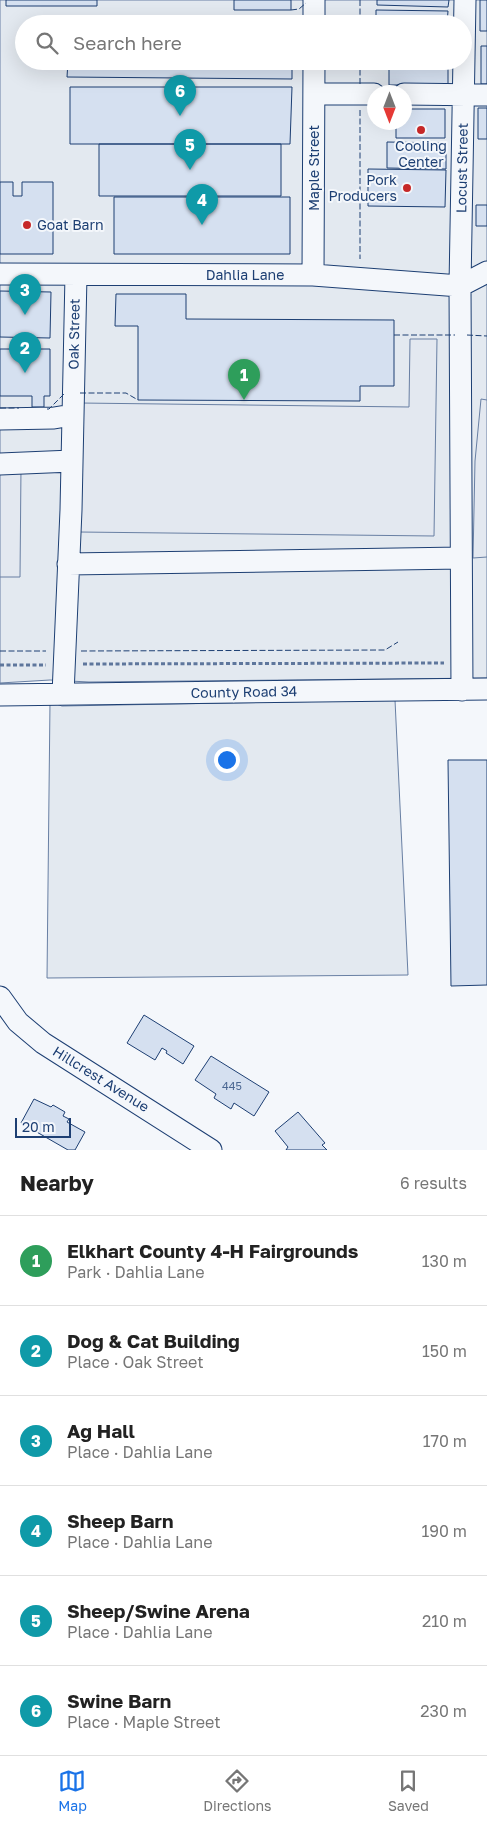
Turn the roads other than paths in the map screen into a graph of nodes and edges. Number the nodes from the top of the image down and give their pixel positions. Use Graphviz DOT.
graph roads {
  1 [pos="314,0"];
  2 [pos="464,0"];
  3 [pos="314,15"];
  4 [pos="464,15"];
  5 [pos="314,70"];
  6 [pos="463,70"];
  7 [pos="314,94"];
  8 [pos="367,94"];
  9 [pos="412,94"];
  10 [pos="463,94"];
  11 [pos="487,94"];
  12 [pos="487,272"];
  13 [pos="0,274"];
  14 [pos="76,275"];
  15 [pos="314,275"];
  16 [pos="460,286"];
  17 [pos="72,416"];
  18 [pos="0,419"];
  19 [pos="72,461"];
  20 [pos="0,464"];
  21 [pos="461,558"];
  22 [pos="68,564"];
  23 [pos="462,690"];
  24 [pos="487,690"];
  25 [pos="63,694"];
  26 [pos="0,695"];
  27 [pos="0,997"];
  28 [pos="212,1150"];
  1 -- 3 [label="street"];
  2 -- 4 [label="street, Locust Street"];
  5 -- 7 [label="street, Maple Street"];
  6 -- 10 [label="street, Locust Street"];
  7 -- 8 [label="street"];
  7 -- 15 [label="street, Maple Street"];
  9 -- 10 [label="street"];
  10 -- 11 [label="street"];
  10 -- 16 [label="street, Locust Street"];
  12 -- 16 [label="street"];
  13 -- 14 [label="street, Dahlia Lane"];
  14 -- 15 [label="street, Dahlia Lane"];
  14 -- 17 [label="street, Oak Street"];
  15 -- 16 [label="street, Dahlia Lane"];
  16 -- 21 [label="street, Locust Street"];
  17 -- 18 [label="street"];
  17 -- 19 [label="street, Oak Street"];
  19 -- 20 [label="street"];
  19 -- 22 [label="street, Oak Street"];
  21 -- 22 [label="street"];
  21 -- 23 [label="street, Locust Street"];
  22 -- 25 [label="street, Oak Street"];
  23 -- 24 [label="street, County Road 34"];
  23 -- 25 [label="street, County Road 34"];
  25 -- 26 [label="street, County Road 34"];
  27 -- 28 [label="street, Hillcrest Avenue"];
}
